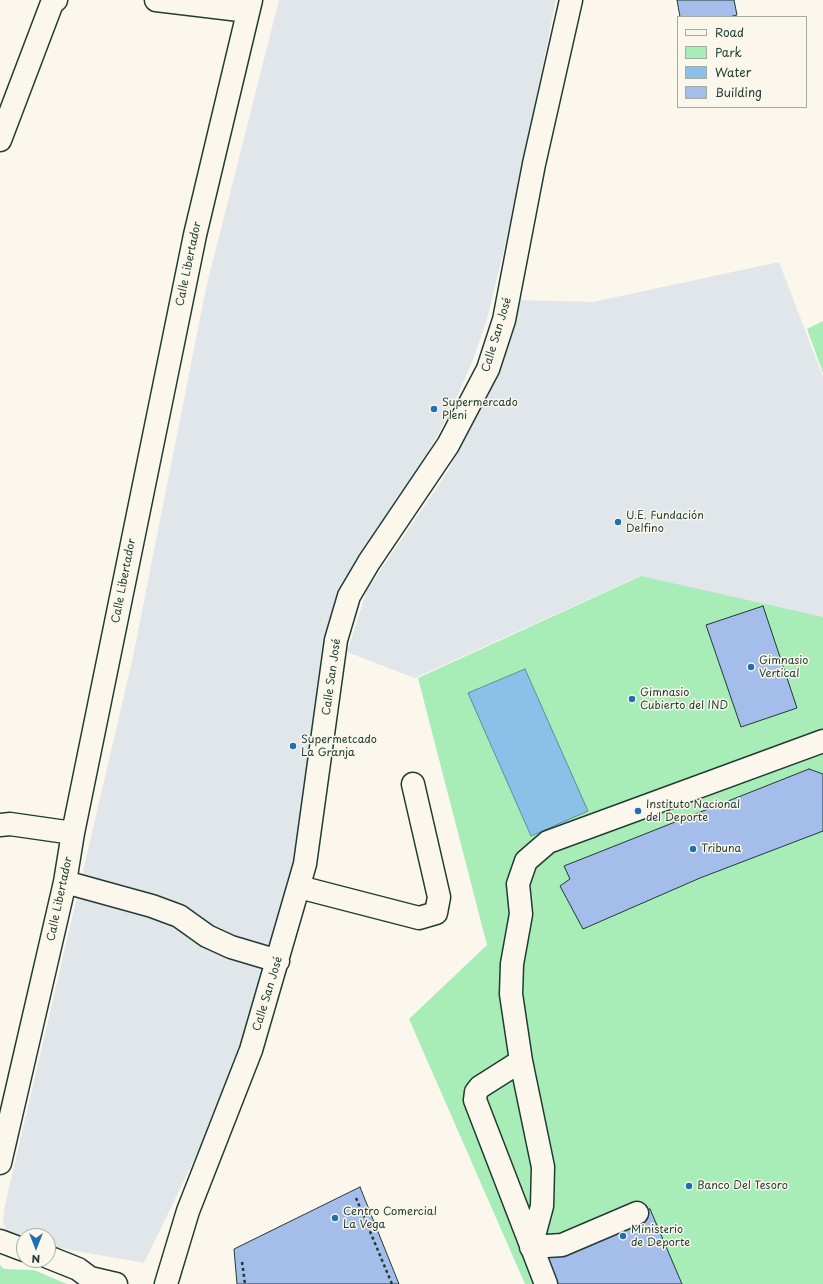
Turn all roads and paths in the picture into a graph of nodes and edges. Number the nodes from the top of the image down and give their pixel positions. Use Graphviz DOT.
graph roads {
  1 [pos="56,0"];
  2 [pos="156,0"];
  3 [pos="571,0"];
  4 [pos="250,6"];
  5 [pos="0,140"];
  6 [pos="823,740"];
  7 [pos="413,784"];
  8 [pos="0,825"];
  9 [pos="73,832"];
  10 [pos="65,882"];
  11 [pos="299,887"];
  12 [pos="278,961"];
  13 [pos="521,1061"];
  14 [pos="0,1163"];
  15 [pos="356,1198"];
  16 [pos="637,1213"];
  17 [pos="0,1241"];
  18 [pos="16,1247"];
  19 [pos="531,1247"];
  20 [pos="56,1260"];
  21 [pos="242,1262"];
  22 [pos="168,1279"];
  23 [pos="91,1281"];
  24 [pos="116,1284"];
  25 [pos="149,1284"];
  26 [pos="245,1284"];
  27 [pos="392,1284"];
  28 [pos="546,1284"];
  1 -- 5 [label="street"];
  2 -- 4 [label="street"];
  3 -- 11 [label="street, Calle San José"];
  4 -- 9 [label="street, Calle Libertador"];
  6 -- 13 [label="street"];
  7 -- 11 [label="street"];
  8 -- 9 [label="street"];
  9 -- 10 [label="street, Calle Libertador"];
  10 -- 12 [label="street"];
  10 -- 14 [label="street, Calle Libertador"];
  11 -- 12 [label="street, Calle San José"];
  12 -- 22 [label="street, Calle San José"];
  13 -- 19 [label="street"];
  13 -- 19 [label="street"];
  15 -- 27 [label="path"];
  16 -- 19 [label="street"];
  17 -- 18 [label="street"];
  19 -- 28 [label="street"];
  20 -- 23 [label="street"];
  21 -- 26 [label="path"];
  22 -- 25 [label="street"];
  23 -- 24 [label="street"];
}
